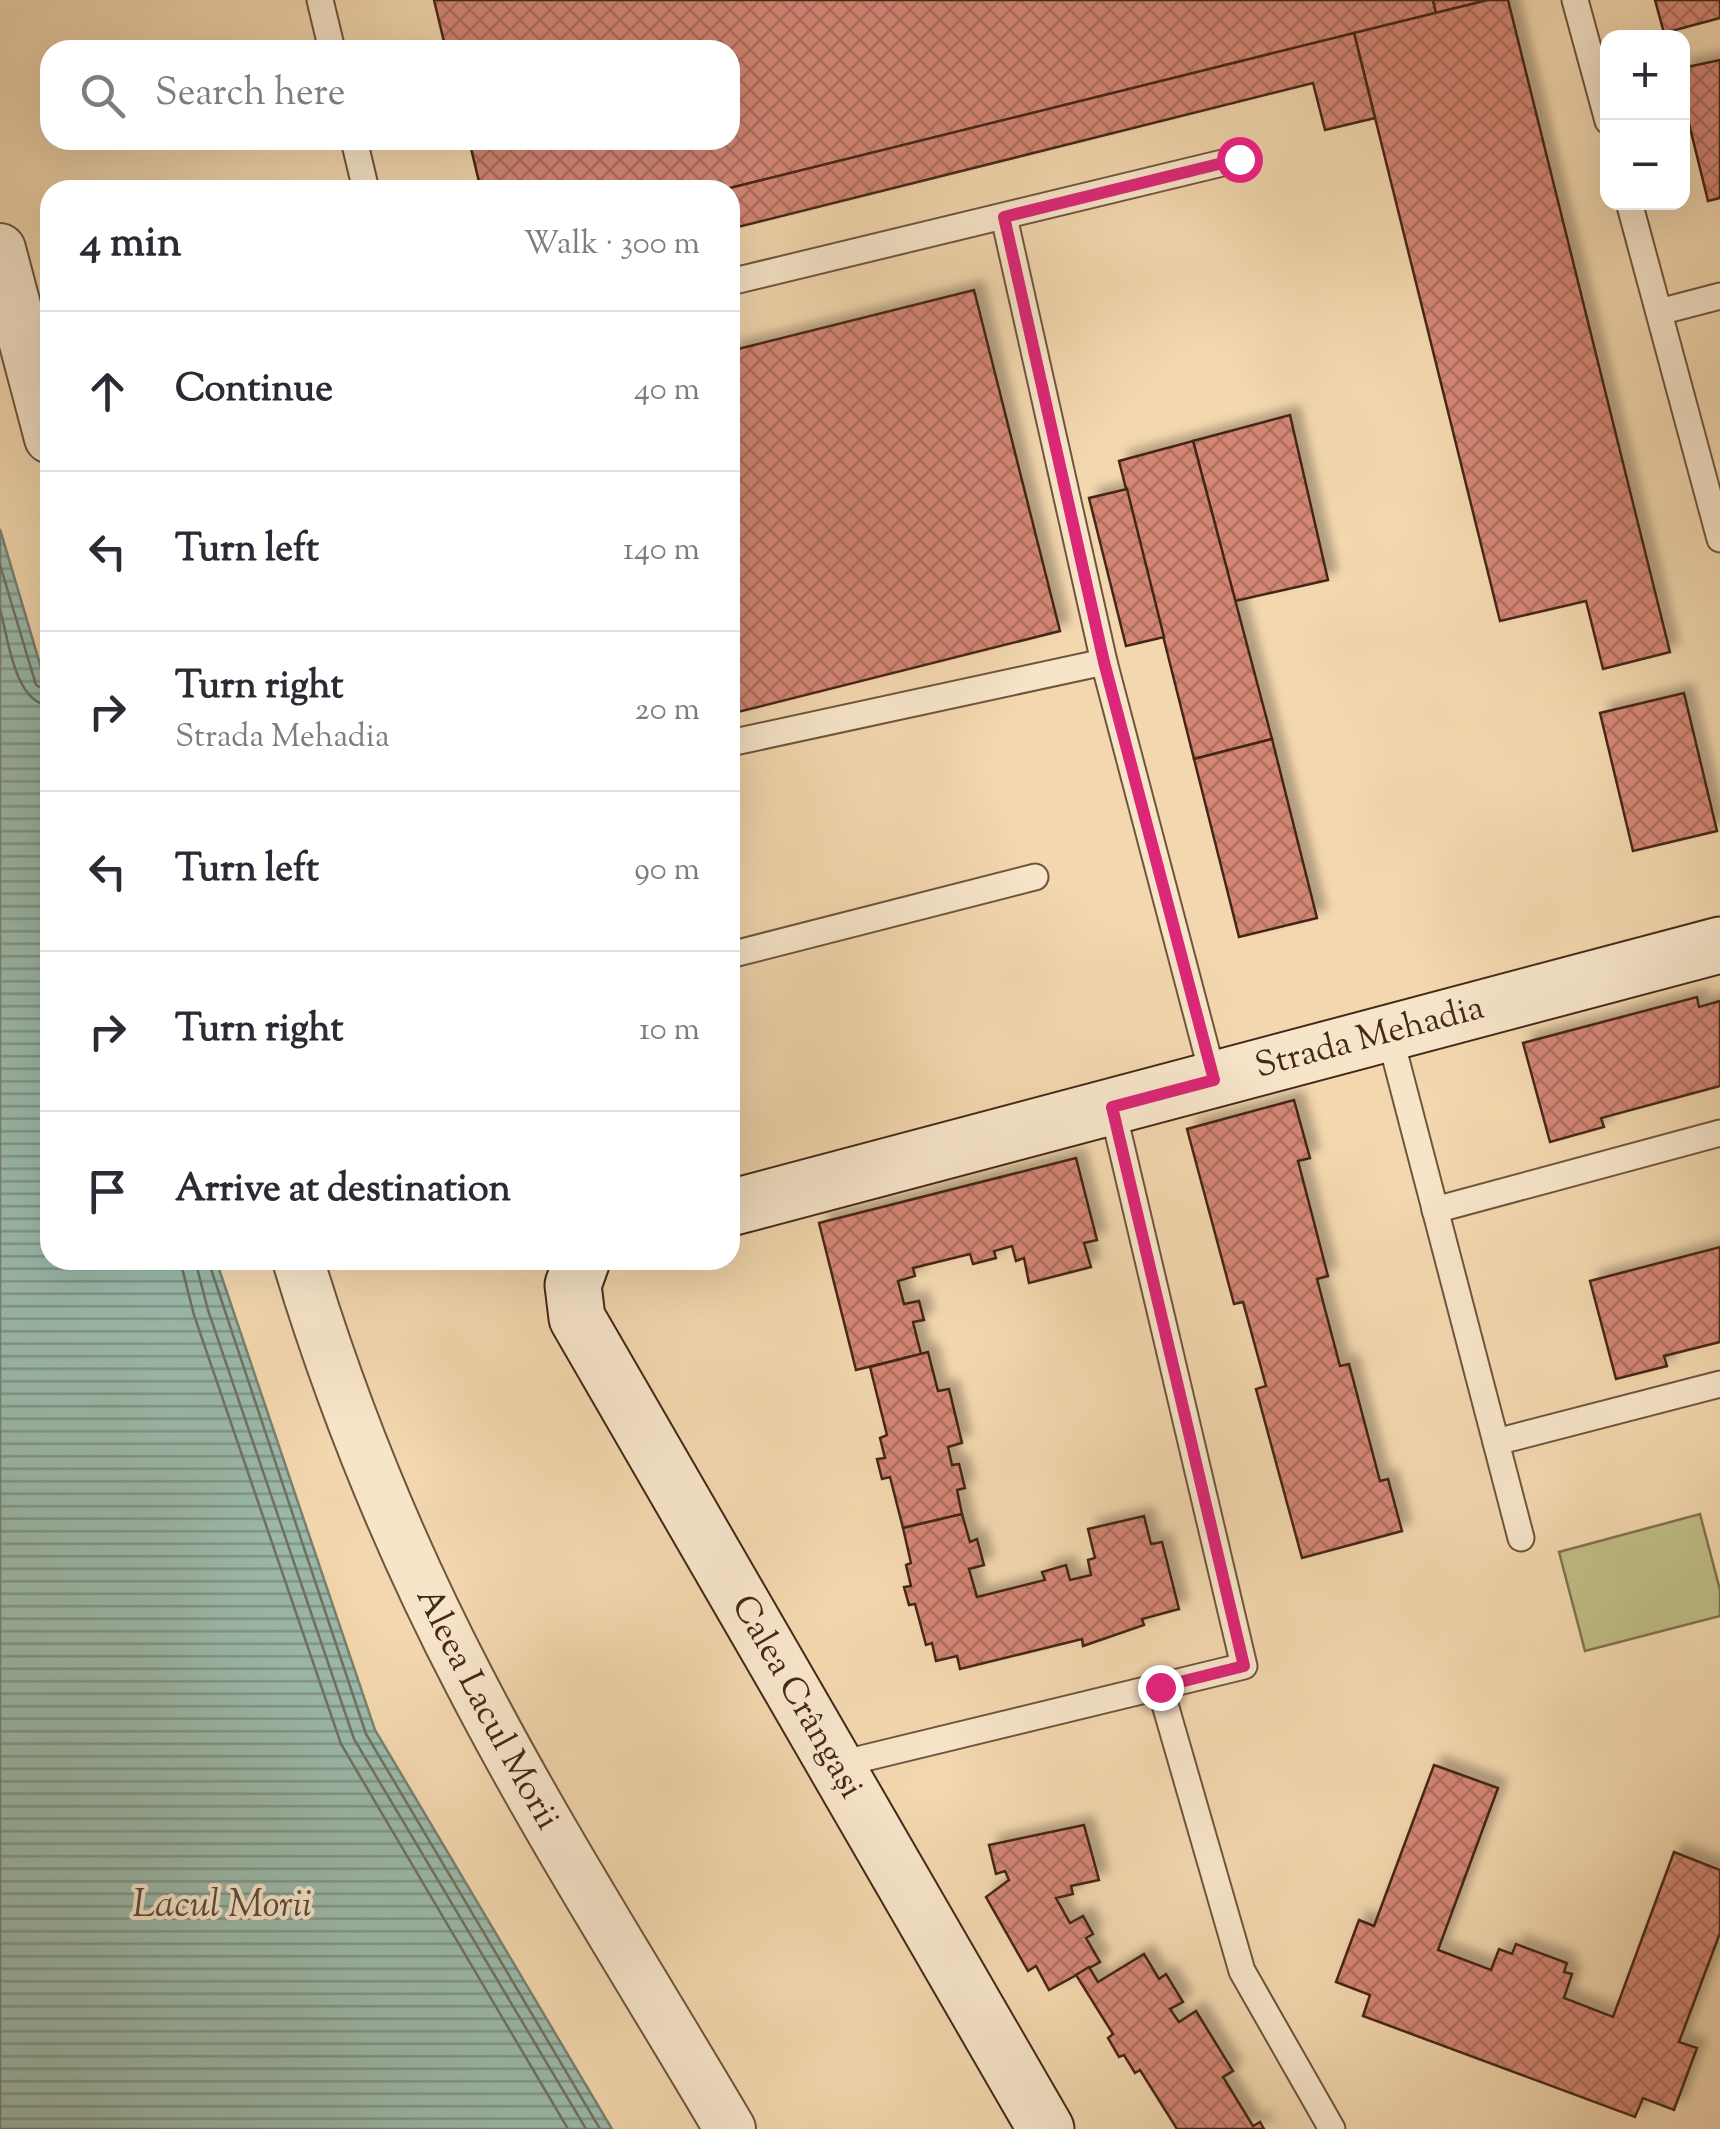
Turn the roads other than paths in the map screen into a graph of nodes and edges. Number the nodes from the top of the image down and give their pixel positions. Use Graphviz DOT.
graph roads {
  1 [pos="320,0"];
  2 [pos="1575,0"];
  3 [pos="330,40"];
  4 [pos="1608,120"];
  5 [pos="356,150"];
  6 [pos="1239,159"];
  7 [pos="364,180"];
  8 [pos="1632,210"];
  9 [pos="1004,217"];
  10 [pos="0,249"];
  11 [pos="740,280"];
  12 [pos="1720,296"];
  13 [pos="1659,312"];
  14 [pos="40,400"];
  15 [pos="1720,539"];
  16 [pos="1104,662"];
  17 [pos="740,742"];
  18 [pos="1035,877"];
  19 [pos="1720,945"];
  20 [pos="740,952"];
  21 [pos="1389,1033"];
  22 [pos="1214,1080"];
  23 [pos="1112,1107"];
  24 [pos="1720,1133"];
  25 [pos="740,1205"];
  26 [pos="1436,1210"];
  27 [pos="301,1270"];
  28 [pos="578,1270"];
  29 [pos="1720,1384"];
  30 [pos="1496,1442"];
  31 [pos="1521,1538"];
  32 [pos="1160,1687"];
  33 [pos="836,1766"];
  34 [pos="730,2129"];
  35 [pos="1046,2129"];
  36 [pos="1332,2129"];
  1 -- 3 [label="lane"];
  2 -- 4 [label="lane"];
  5 -- 7 [label="lane"];
  6 -- 9 [label="lane"];
  8 -- 13 [label="lane"];
  9 -- 11 [label="lane"];
  9 -- 16 [label="lane"];
  10 -- 14 [label="street"];
  12 -- 13 [label="lane"];
  13 -- 15 [label="lane"];
  16 -- 17 [label="lane"];
  16 -- 22 [label="lane"];
  18 -- 20 [label="lane"];
  19 -- 21 [label="street, Strada Mehadia"];
  21 -- 22 [label="street, Strada Mehadia"];
  21 -- 26 [label="lane"];
  22 -- 23 [label="street, Strada Mehadia"];
  23 -- 25 [label="street, Strada Mehadia"];
  23 -- 32 [label="lane"];
  24 -- 26 [label="lane"];
  26 -- 30 [label="lane"];
  27 -- 34 [label="street, Aleea Lacul Morii"];
  28 -- 33 [label="street, Calea Crângași"];
  29 -- 30 [label="lane"];
  30 -- 31 [label="lane"];
  32 -- 33 [label="lane"];
  32 -- 36 [label="lane"];
  33 -- 35 [label="street, Calea Crângași"];
}
